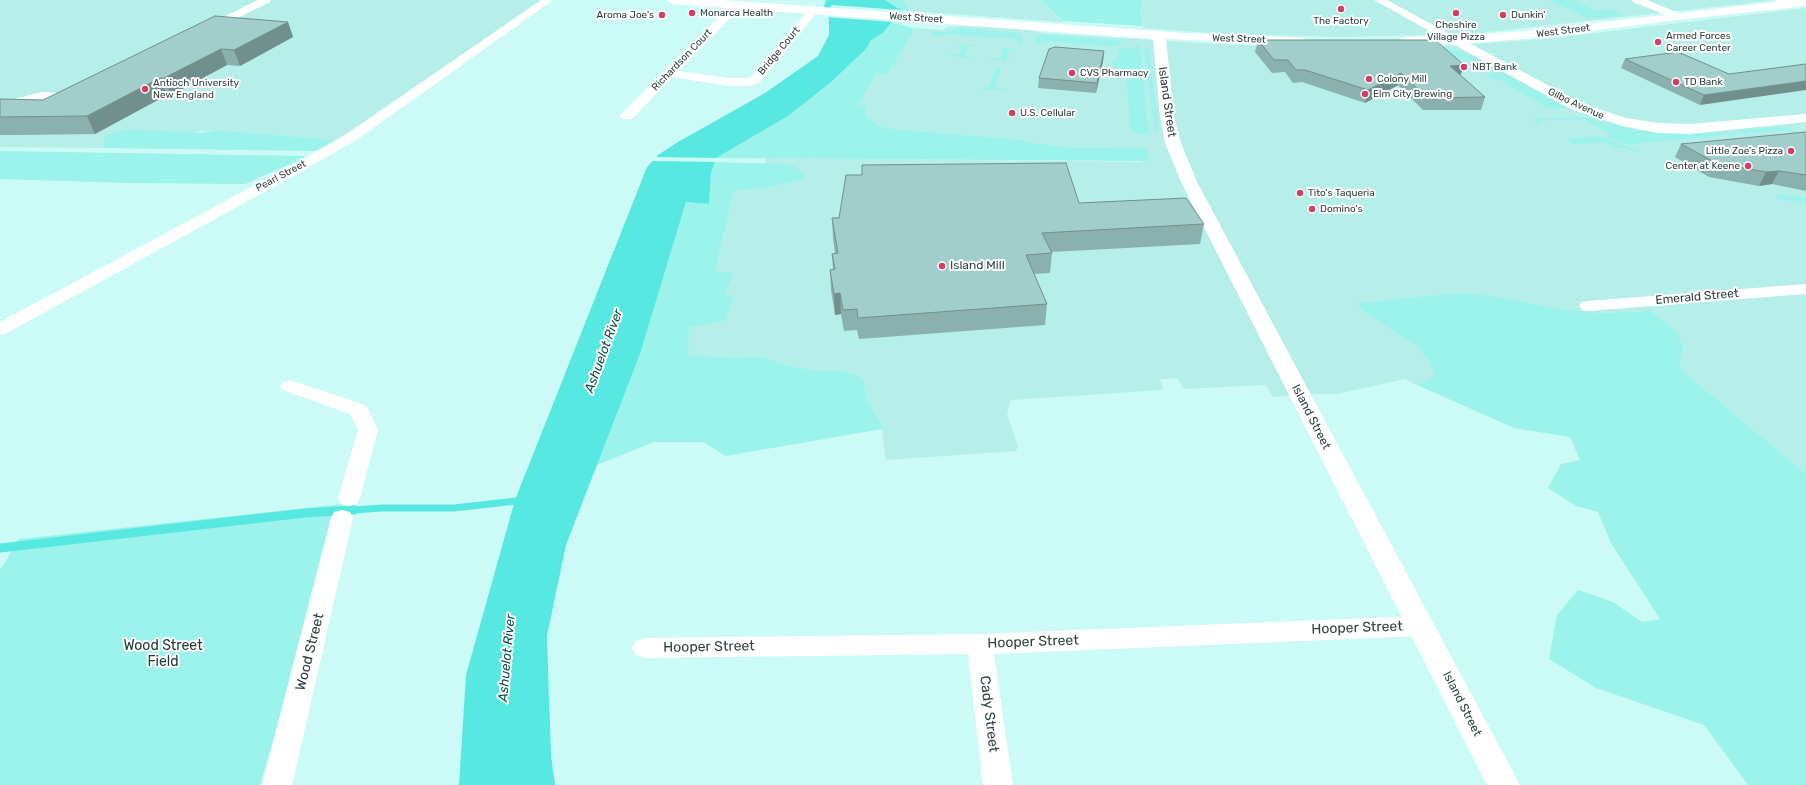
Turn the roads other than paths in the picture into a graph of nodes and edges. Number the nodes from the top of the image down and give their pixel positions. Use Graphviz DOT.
graph roads {
  1 [pos="266,0"];
  2 [pos="548,0"];
  3 [pos="672,0"];
  4 [pos="1379,0"];
  5 [pos="1638,0"];
  6 [pos="1785,2"];
  7 [pos="1806,2"];
  8 [pos="737,5"];
  9 [pos="814,10"];
  10 [pos="1677,16"];
  11 [pos="198,34"];
  12 [pos="1159,35"];
  13 [pos="1453,40"];
  14 [pos="1313,41"];
  15 [pos="1396,42"];
  16 [pos="669,73"];
  17 [pos="73,94"];
  18 [pos="60,98"];
  19 [pos="627,116"];
  20 [pos="1806,118"];
  21 [pos="1806,289"];
  22 [pos="1588,306"];
  23 [pos="0,329"];
  24 [pos="290,386"];
  25 [pos="1421,626"];
  26 [pos="980,644"];
  27 [pos="645,648"];
  28 [pos="277,785"];
  29 [pos="998,785"];
  30 [pos="1504,785"];
  1 -- 11 [label="street"];
  2 -- 23 [label="street, Pearl Street"];
  3 -- 8 [label="street, West Street"];
  4 -- 13 [label="street"];
  5 -- 10 [label="street"];
  6 -- 7 [label="street, West Street"];
  6 -- 10 [label="street, West Street"];
  8 -- 9 [label="street, West Street"];
  8 -- 16 [label="street, Richardson Court"];
  9 -- 12 [label="street, West Street"];
  9 -- 16 [label="street, Bridge Court"];
  10 -- 13 [label="street, West Street"];
  12 -- 14 [label="street, West Street"];
  12 -- 25 [label="street, Island Street"];
  13 -- 15 [label="street, West Street"];
  13 -- 20 [label="street, Gilbo Avenue"];
  16 -- 19 [label="street, Richardson Court"];
  17 -- 18 [label="street"];
  21 -- 22 [label="street, Emerald Street"];
  24 -- 28 [label="street, Wood Street"];
  25 -- 26 [label="street, Hooper Street"];
  25 -- 30 [label="street, Island Street"];
  26 -- 27 [label="street, Hooper Street"];
  26 -- 29 [label="street, Cady Street"];
}
